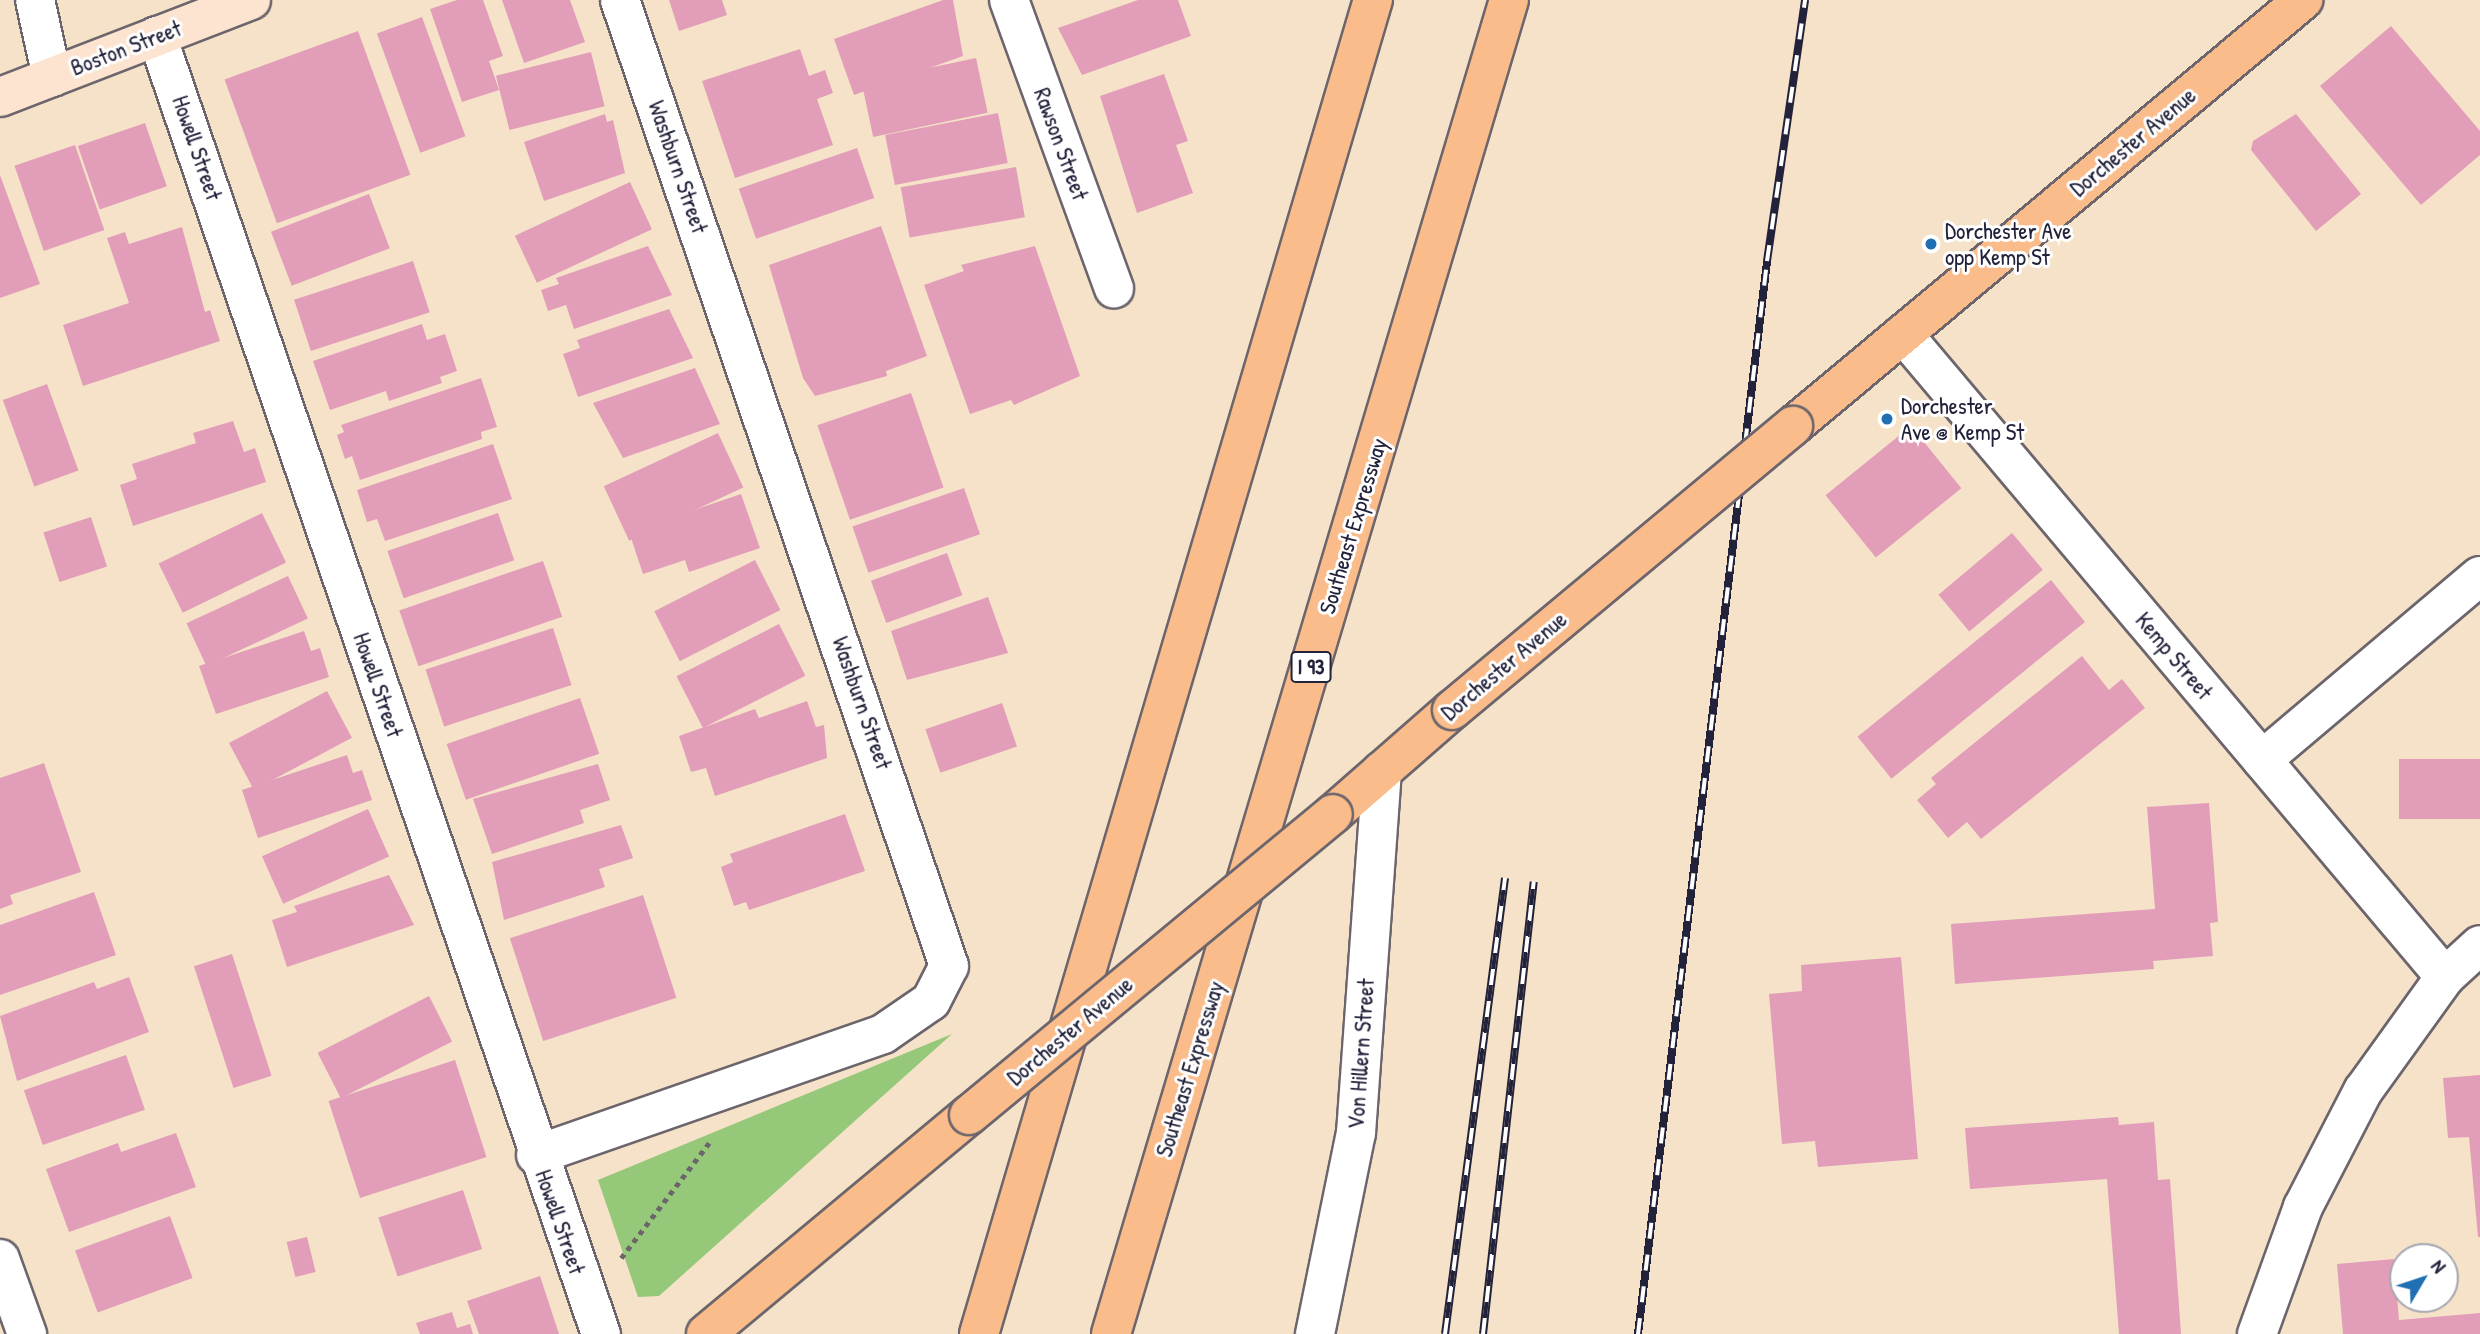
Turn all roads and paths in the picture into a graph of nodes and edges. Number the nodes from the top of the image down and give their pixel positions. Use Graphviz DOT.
graph roads {
  1 [pos="35,0"];
  2 [pos="251,0"];
  3 [pos="620,0"];
  4 [pos="1009,0"];
  5 [pos="1373,0"];
  6 [pos="1509,0"];
  7 [pos="2303,0"];
  8 [pos="157,36"];
  9 [pos="52,77"];
  10 [pos="0,97"];
  11 [pos="1114,288"];
  12 [pos="1903,334"];
  13 [pos="2480,576"];
  14 [pos="2262,760"];
  15 [pos="1381,771"];
  16 [pos="2480,945"];
  17 [pos="2445,977"];
  18 [pos="715,1129"];
  19 [pos="536,1155"];
  20 [pos="0,1259"];
  21 [pos="620,1260"];
  22 [pos="27,1334"];
  23 [pos="601,1334"];
  24 [pos="706,1334"];
  25 [pos="979,1334"];
  26 [pos="1111,1334"];
  27 [pos="1315,1334"];
  28 [pos="2257,1334"];
  1 -- 9 [label="street"];
  2 -- 8 [label="main road, Boston Street"];
  3 -- 19 [label="street, Washburn Street"];
  4 -- 11 [label="street, Rawson Street"];
  5 -- 25 [label="main road"];
  6 -- 26 [label="main road, Southeast Expressway / I 93"];
  7 -- 12 [label="main road, Dorchester Avenue"];
  8 -- 9 [label="main road, Boston Street"];
  8 -- 19 [label="street, Howell Street"];
  9 -- 10 [label="main road, Boston Street"];
  12 -- 14 [label="street, Kemp Street"];
  12 -- 15 [label="main road, Dorchester Avenue, bridge"];
  13 -- 14 [label="street"];
  14 -- 17 [label="street, Kemp Street"];
  15 -- 24 [label="main road, Dorchester Avenue, bridge"];
  15 -- 27 [label="street, Von Hillern Street"];
  16 -- 17 [label="street"];
  17 -- 28 [label="street"];
  18 -- 21 [label="path"];
  19 -- 23 [label="street, Howell Street"];
  20 -- 22 [label="street"];
}
